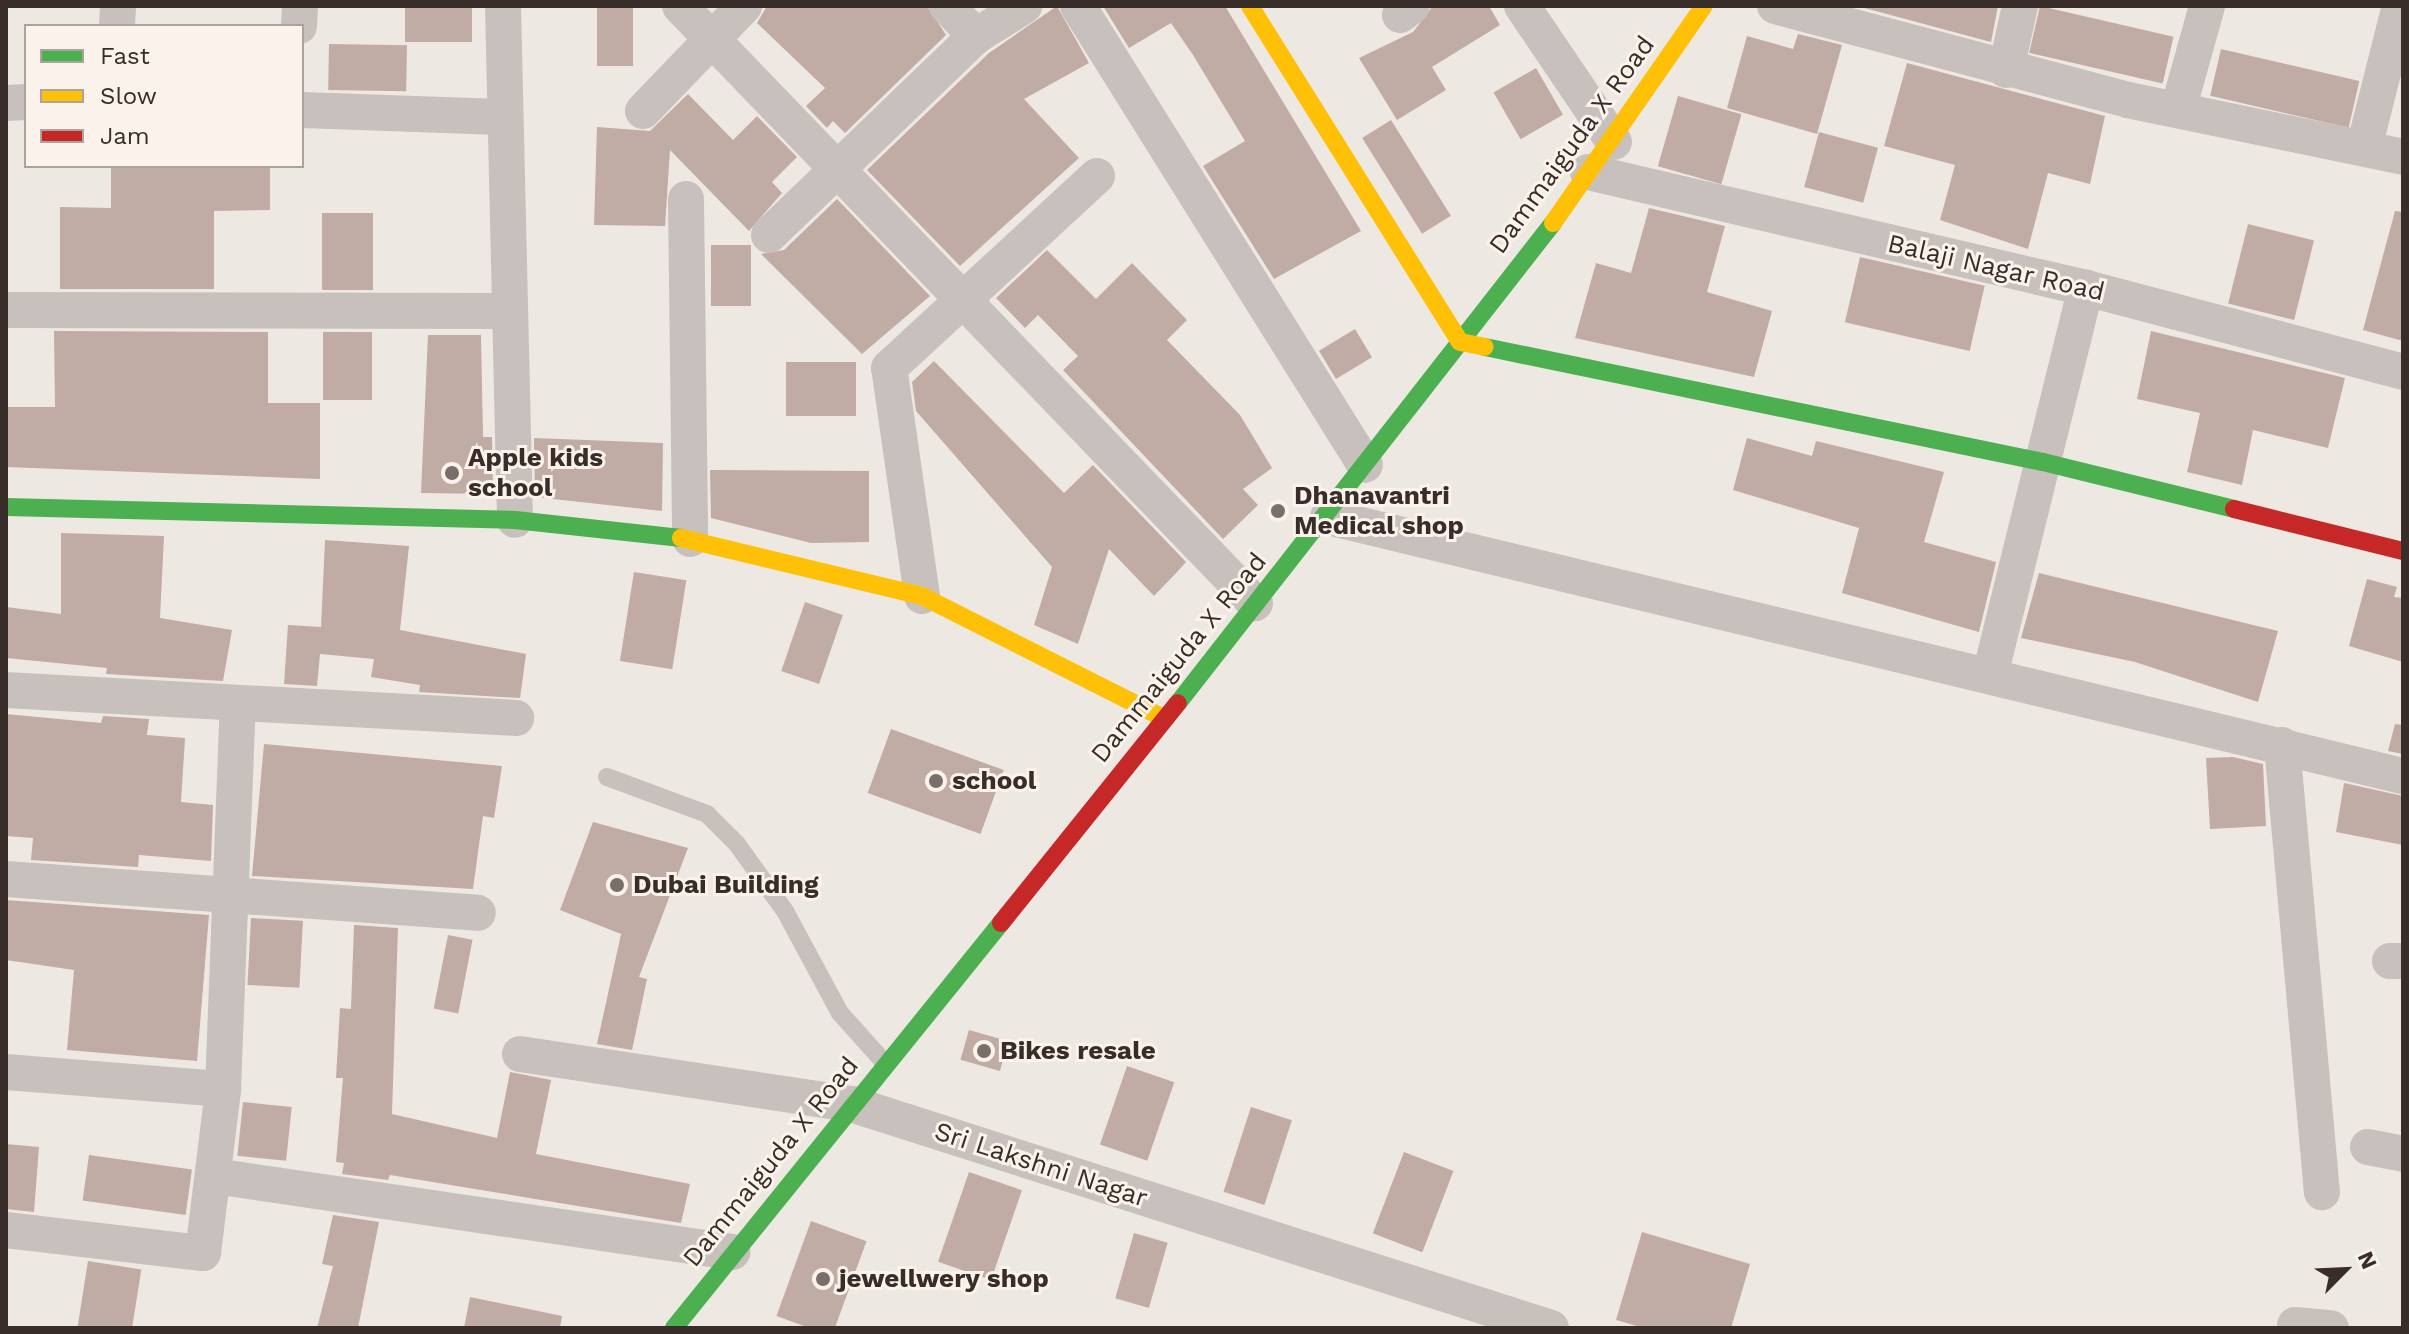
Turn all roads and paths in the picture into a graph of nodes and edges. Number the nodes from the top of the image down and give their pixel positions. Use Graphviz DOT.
graph roads {
  1 [pos="503,6"];
  2 [pos="680,6"];
  3 [pos="744,6"];
  4 [pos="947,6"];
  5 [pos="1024,6"];
  6 [pos="1078,6"];
  7 [pos="1250,6"];
  8 [pos="1522,6"];
  9 [pos="1704,6"];
  10 [pos="1775,6"];
  11 [pos="2020,6"];
  12 [pos="2207,6"];
  13 [pos="2400,6"];
  14 [pos="976,36"];
  15 [pos="710,37"];
  16 [pos="2006,70"];
  17 [pos="304,110"];
  18 [pos="2178,110"];
  19 [pos="643,111"];
  20 [pos="501,117"];
  21 [pos="1614,142"];
  22 [pos="2364,148"];
  23 [pos="2403,157"];
  24 [pos="839,165"];
  25 [pos="1588,172"];
  26 [pos="1097,176"];
  27 [pos="686,199"];
  28 [pos="769,235"];
  29 [pos="2086,288"];
  30 [pos="969,299"];
  31 [pos="6,310"];
  32 [pos="507,311"];
  33 [pos="1460,342"];
  34 [pos="2403,372"];
  35 [pos="2043,462"];
  36 [pos="1365,465"];
  37 [pos="6,507"];
  38 [pos="1328,517"];
  39 [pos="515,520"];
  40 [pos="690,539"];
  41 [pos="2403,551"];
  42 [pos="922,596"];
  43 [pos="1255,603"];
  44 [pos="1991,671"];
  45 [pos="6,690"];
  46 [pos="238,703"];
  47 [pos="516,718"];
  48 [pos="1164,718"];
  49 [pos="2282,745"];
  50 [pos="2403,776"];
  51 [pos="607,777"];
  52 [pos="6,879"];
  53 [pos="234,896"];
  54 [pos="478,913"];
  55 [pos="520,1054"];
  56 [pos="884,1062"];
  57 [pos="6,1072"];
  58 [pos="223,1089"];
  59 [pos="851,1104"];
  60 [pos="2368,1147"];
  61 [pos="2403,1154"];
  62 [pos="214,1176"];
  63 [pos="2322,1192"];
  64 [pos="6,1230"];
  65 [pos="732,1252"];
  66 [pos="1501,1320"];
  67 [pos="2295,1325"];
  68 [pos="681,1326"];
  69 [pos="1551,1328"];
  70 [pos="2331,1328"];
  1 -- 20 [label="street"];
  2 -- 15 [label="street"];
  3 -- 15 [label="street"];
  4 -- 14 [label="street"];
  5 -- 14 [label="street"];
  6 -- 36 [label="street"];
  7 -- 33 [label="street"];
  8 -- 21 [label="street"];
  9 -- 21 [label="street, Dammaiguda X Road"];
  10 -- 16 [label="street"];
  11 -- 16 [label="street"];
  12 -- 18 [label="street"];
  13 -- 22 [label="street"];
  14 -- 24 [label="street"];
  15 -- 19 [label="street"];
  15 -- 24 [label="street"];
  16 -- 18 [label="street"];
  17 -- 20 [label="street"];
  18 -- 22 [label="street"];
  20 -- 32 [label="street"];
  21 -- 25 [label="street, Dammaiguda X Road"];
  22 -- 23 [label="street"];
  24 -- 28 [label="street"];
  24 -- 30 [label="street"];
  25 -- 29 [label="street, Balaji Nagar Road"];
  25 -- 33 [label="street, Dammaiguda X Road"];
  26 -- 30 [label="street"];
  27 -- 40 [label="street"];
  29 -- 34 [label="street, Balaji Nagar Road"];
  29 -- 35 [label="street"];
  30 -- 42 [label="street"];
  30 -- 43 [label="street"];
  31 -- 32 [label="street"];
  32 -- 39 [label="street"];
  33 -- 35 [label="street"];
  33 -- 36 [label="street, Dammaiguda X Road"];
  35 -- 41 [label="street"];
  35 -- 44 [label="street"];
  36 -- 38 [label="street, Dammaiguda X Road"];
  37 -- 39 [label="street"];
  38 -- 43 [label="street, Dammaiguda X Road"];
  38 -- 44 [label="street"];
  39 -- 40 [label="street"];
  40 -- 42 [label="street"];
  42 -- 48 [label="street"];
  43 -- 48 [label="street, Dammaiguda X Road"];
  44 -- 49 [label="street"];
  45 -- 46 [label="street"];
  46 -- 47 [label="street"];
  46 -- 53 [label="street"];
  48 -- 56 [label="street, Dammaiguda X Road"];
  49 -- 50 [label="street"];
  49 -- 63 [label="street"];
  51 -- 56 [label="lane"];
  52 -- 53 [label="street"];
  53 -- 54 [label="street"];
  53 -- 58 [label="street"];
  55 -- 59 [label="street, Sri Lakshni Nagar"];
  56 -- 59 [label="street, Dammaiguda X Road"];
  57 -- 58 [label="street"];
  58 -- 62 [label="street"];
  59 -- 65 [label="street, Dammaiguda X Road"];
  59 -- 66 [label="street, Sri Lakshni Nagar"];
  60 -- 61 [label="street"];
  62 -- 64 [label="street"];
  62 -- 65 [label="street"];
  65 -- 68 [label="street, Dammaiguda X Road"];
  66 -- 69 [label="street, Sri Lakshni Nagar"];
  67 -- 70 [label="street"];
}
